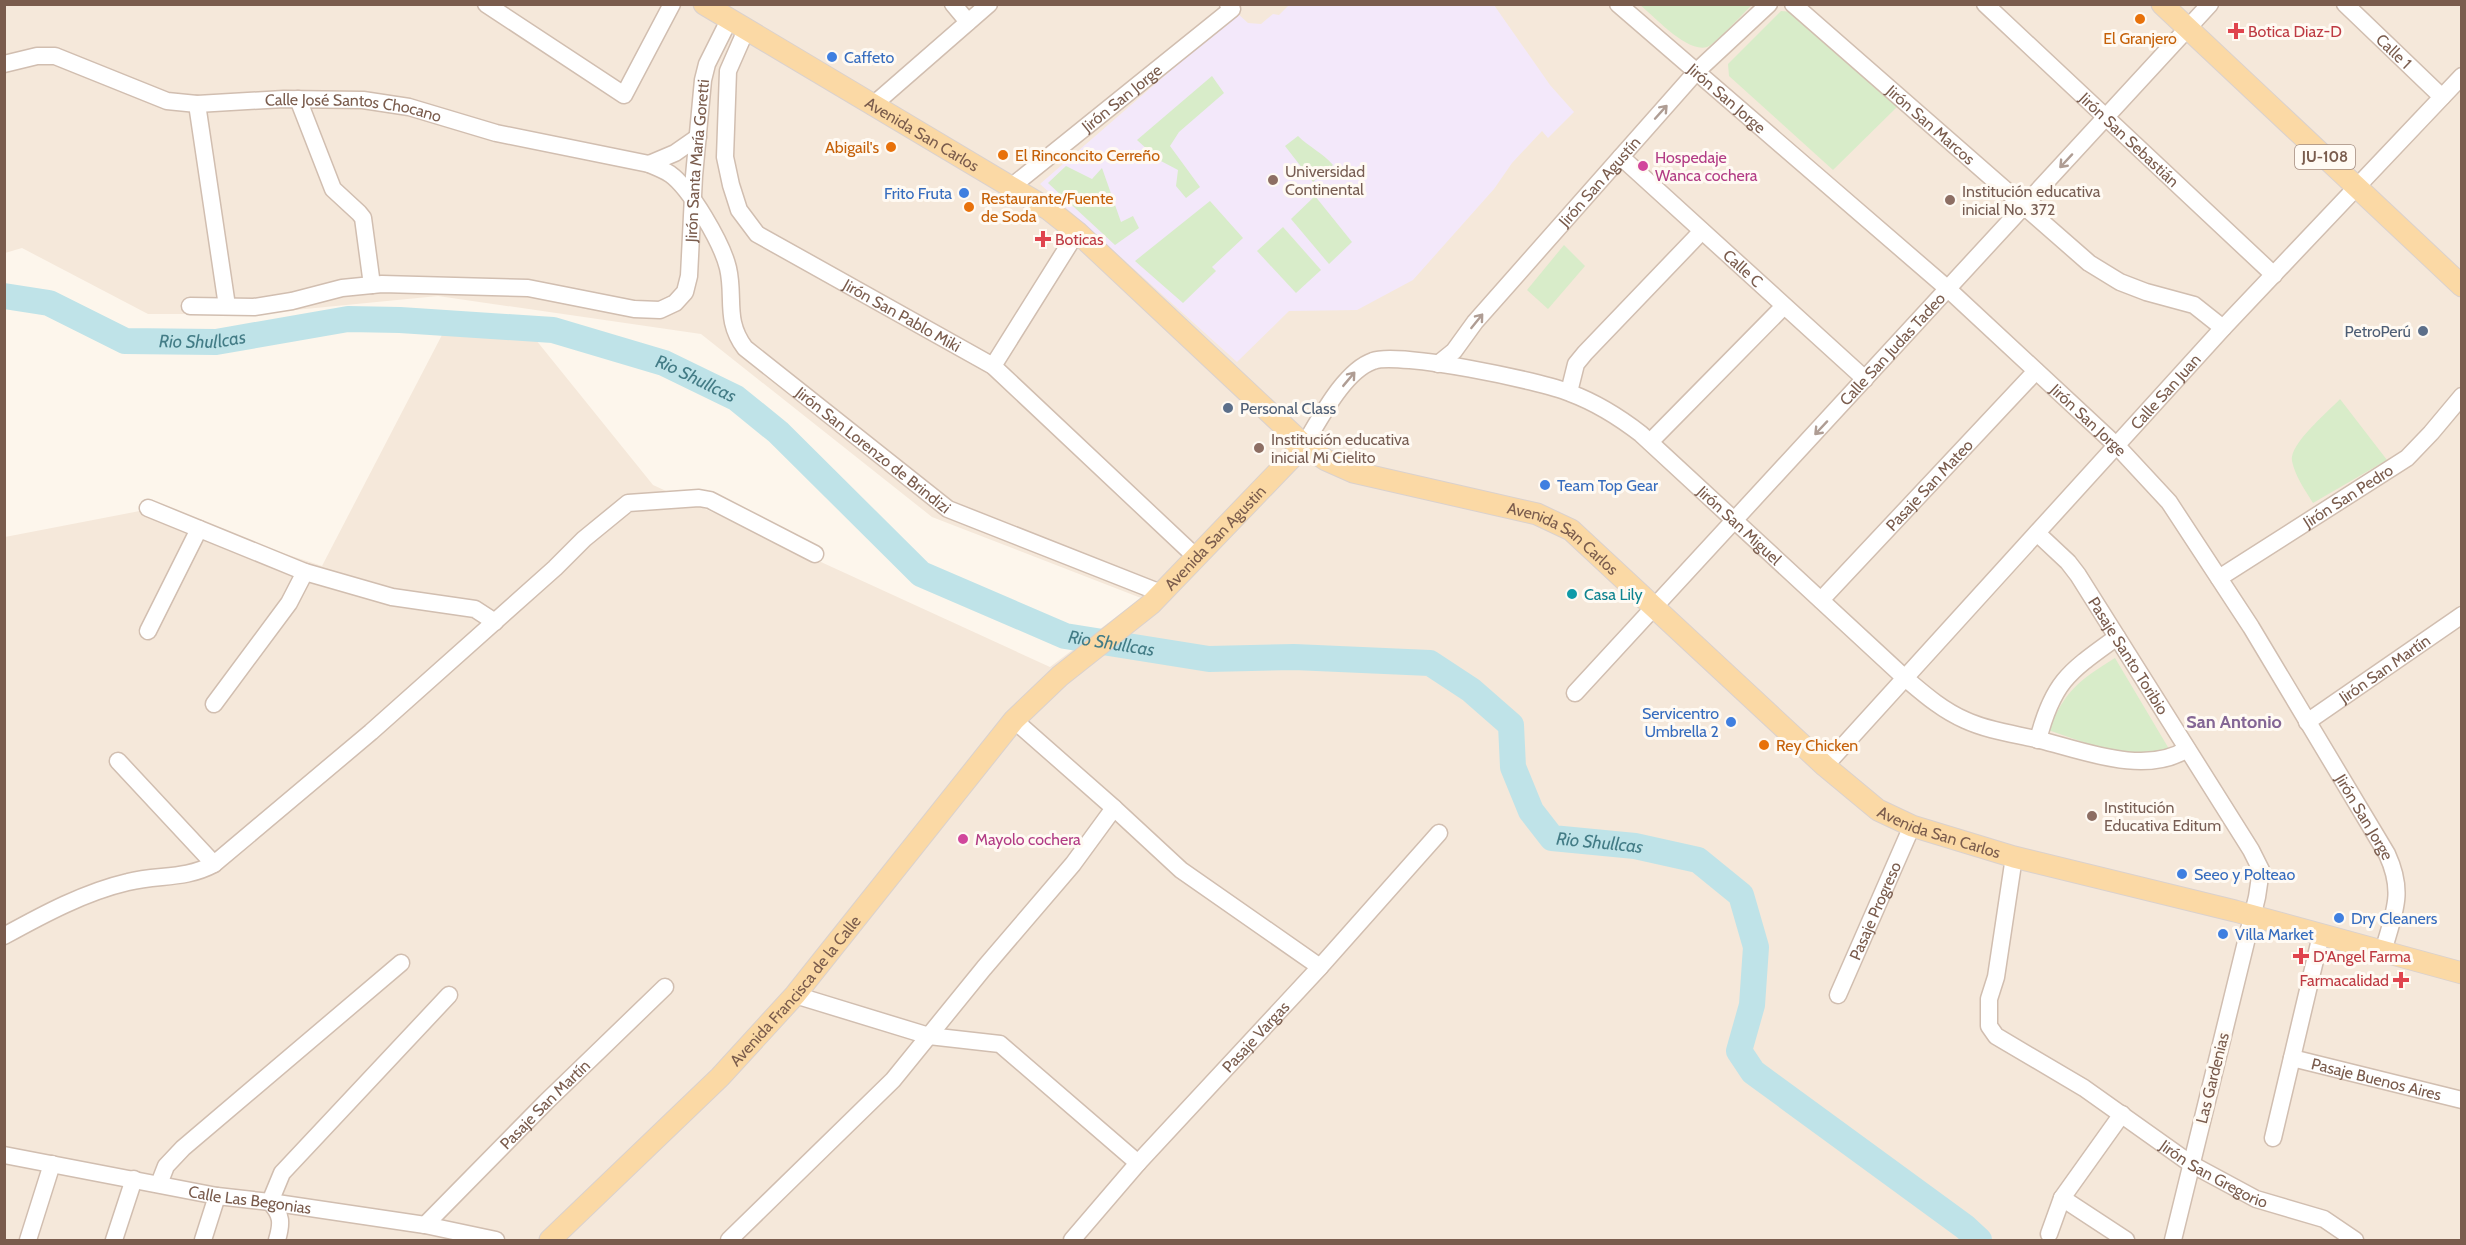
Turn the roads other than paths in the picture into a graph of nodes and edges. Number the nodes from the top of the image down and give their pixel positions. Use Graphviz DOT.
graph roads {
  1 [pos="486,4"];
  2 [pos="672,4"];
  3 [pos="704,4"];
  4 [pos="953,4"];
  5 [pos="989,4"];
  6 [pos="1618,4"];
  7 [pos="1768,4"];
  8 [pos="1793,4"];
  9 [pos="1985,4"];
  10 [pos="2162,4"];
  11 [pos="2210,4"];
  12 [pos="2345,4"];
  13 [pos="1230,7"];
  14 [pos="968,22"];
  15 [pos="738,25"];
  16 [pos="2188,29"];
  17 [pos="4,64"];
  18 [pos="1696,72"];
  19 [pos="2462,76"];
  20 [pos="2442,97"];
  21 [pos="298,99"];
  22 [pos="197,104"];
  23 [pos="872,105"];
  24 [pos="2106,118"];
  25 [pos="698,137"];
  26 [pos="1621,157"];
  27 [pos="649,164"];
  28 [pos="1011,187"];
  29 [pos="2357,188"];
  30 [pos="693,202"];
  31 [pos="2024,207"];
  32 [pos="1702,231"];
  33 [pos="1077,232"];
  34 [pos="2274,275"];
  35 [pos="372,285"];
  36 [pos="2462,286"];
  37 [pos="1948,289"];
  38 [pos="190,306"];
  39 [pos="227,306"];
  40 [pos="1784,306"];
  41 [pos="2223,328"];
  42 [pos="1438,364"];
  43 [pos="993,366"];
  44 [pos="2036,371"];
  45 [pos="1865,379"];
  46 [pos="1569,392"];
  47 [pos="2462,396"];
  48 [pos="1650,442"];
  49 [pos="1304,445"];
  50 [pos="2116,446"];
  51 [pos="148,507"];
  52 [pos="1735,521"];
  53 [pos="198,529"];
  54 [pos="2037,532"];
  55 [pos="815,554"];
  56 [pos="1196,557"];
  57 [pos="305,572"];
  58 [pos="2219,578"];
  59 [pos="1156,599"];
  60 [pos="1821,600"];
  61 [pos="1655,608"];
  62 [pos="2462,615"];
  63 [pos="495,622"];
  64 [pos="148,631"];
  65 [pos="2117,637"];
  66 [pos="1060,676"];
  67 [pos="1905,678"];
  68 [pos="1575,693"];
  69 [pos="214,704"];
  70 [pos="1014,720"];
  71 [pos="2307,722"];
  72 [pos="2038,740"];
  73 [pos="2187,749"];
  74 [pos="118,761"];
  75 [pos="1825,766"];
  76 [pos="1114,808"];
  77 [pos="1912,826"];
  78 [pos="1439,833"];
  79 [pos="2014,857"];
  80 [pos="214,864"];
  81 [pos="2252,916"];
  82 [pos="2321,935"];
  83 [pos="4,936"];
  84 [pos="2383,952"];
  85 [pos="401,963"];
  86 [pos="1320,967"];
  87 [pos="2462,973"];
  88 [pos="665,987"];
  89 [pos="795,994"];
  90 [pos="448,995"];
  91 [pos="1838,995"];
  92 [pos="929,1036"];
  93 [pos="2292,1058"];
  94 [pos="2462,1100"];
  95 [pos="2122,1114"];
  96 [pos="2273,1138"];
  97 [pos="4,1155"];
  98 [pos="1138,1163"];
  99 [pos="52,1164"];
  100 [pos="2191,1164"];
  101 [pos="134,1179"];
  102 [pos="159,1184"];
  103 [pos="217,1197"];
  104 [pos="2062,1198"];
  105 [pos="270,1202"];
  106 [pos="425,1225"];
  107 [pos="2049,1234"];
  108 [pos="28,1240"];
  109 [pos="114,1240"];
  110 [pos="204,1240"];
  111 [pos="277,1240"];
  112 [pos="496,1240"];
  113 [pos="550,1240"];
  114 [pos="729,1240"];
  115 [pos="1072,1240"];
  116 [pos="2126,1240"];
  117 [pos="2173,1240"];
  118 [pos="2355,1240"];
  1 -- 2 [label="street"];
  3 -- 15 [label="main road, Avenida San Carlos"];
  4 -- 14 [label="street"];
  5 -- 14 [label="street"];
  6 -- 18 [label="street, Jirón San Jorge"];
  7 -- 18 [label="street, Jirón San Agustín"];
  8 -- 31 [label="street, Jirón San Marcos"];
  9 -- 24 [label="street, Jirón San Sebastián"];
  10 -- 16 [label="main road, JU-108"];
  11 -- 16 [label="street, Calle San Judas Tadeo"];
  12 -- 20 [label="street, Calle 1"];
  13 -- 28 [label="street, Jirón San Jorge"];
  14 -- 23 [label="street"];
  15 -- 23 [label="main road, Avenida San Carlos"];
  15 -- 25 [label="street, Jirón Santa María Goretti"];
  15 -- 43 [label="street, Jirón San Pablo Miki"];
  16 -- 24 [label="street, Calle San Judas Tadeo"];
  16 -- 29 [label="main road, JU-108"];
  17 -- 22 [label="street, Calle José Santos Chocano"];
  26 -- 18 [label="street, Jirón San Agustín, one-way"];
  18 -- 37 [label="street, Jirón San Jorge"];
  19 -- 20 [label="street, Calle San Juan"];
  20 -- 29 [label="street, Calle San Juan"];
  21 -- 22 [label="street, Calle José Santos Chocano"];
  21 -- 27 [label="street, Calle José Santos Chocano"];
  21 -- 35 [label="street"];
  22 -- 39 [label="street"];
  23 -- 28 [label="main road, Avenida San Carlos"];
  24 -- 31 [label="street, Calle San Judas Tadeo, one-way"];
  24 -- 34 [label="street, Jirón San Sebastián"];
  25 -- 27 [label="street"];
  25 -- 30 [label="street, Jirón Santa María Goretti"];
  26 -- 32 [label="street, Calle C"];
  42 -- 26 [label="street, Jirón San Agustín, one-way"];
  27 -- 30 [label="street, Calle José Santos Chocano"];
  28 -- 33 [label="main road, Avenida San Carlos"];
  29 -- 34 [label="street, Calle San Juan"];
  29 -- 36 [label="main road, JU-108"];
  30 -- 35 [label="street, Jirón Santa María Goretti"];
  30 -- 59 [label="street, Jirón San Lorenzo de Brindizi"];
  31 -- 37 [label="street, Calle San Judas Tadeo"];
  31 -- 41 [label="street, Jirón San Marcos"];
  32 -- 40 [label="street, Calle C"];
  32 -- 46 [label="street"];
  33 -- 43 [label="street"];
  33 -- 49 [label="main road, Avenida San Carlos"];
  34 -- 41 [label="street, Calle San Juan"];
  35 -- 39 [label="street"];
  37 -- 44 [label="street, Jirón San Jorge"];
  37 -- 45 [label="street, Calle San Judas Tadeo"];
  38 -- 39 [label="street"];
  40 -- 45 [label="street, Calle C"];
  40 -- 48 [label="street"];
  41 -- 50 [label="street, Calle San Juan"];
  42 -- 46 [label="street, Jirón San Miguel"];
  49 -- 42 [label="street, Jirón San Miguel, one-way"];
  43 -- 56 [label="street, Jirón San Pablo Miki"];
  44 -- 50 [label="street, Jirón San Jorge"];
  44 -- 60 [label="street, Pasaje San Mateo"];
  45 -- 52 [label="street, Calle San Judas Tadeo, one-way"];
  46 -- 48 [label="street, Jirón San Miguel"];
  47 -- 58 [label="street, Jirón San Pedro"];
  48 -- 52 [label="street, Jirón San Miguel"];
  49 -- 56 [label="main road, Avenida San Agustin"];
  49 -- 61 [label="main road, Avenida San Carlos"];
  50 -- 54 [label="street, Calle San Juan"];
  50 -- 58 [label="street, Jirón San Jorge"];
  51 -- 53 [label="street"];
  52 -- 60 [label="street, Jirón San Miguel"];
  52 -- 61 [label="street, Calle San Judas Tadeo"];
  53 -- 57 [label="street"];
  53 -- 64 [label="street"];
  54 -- 65 [label="street, Pasaje Santo Toribio"];
  54 -- 67 [label="street, Calle San Juan"];
  55 -- 63 [label="street"];
  56 -- 59 [label="main road, Avenida San Agustin"];
  57 -- 63 [label="street"];
  57 -- 69 [label="street"];
  58 -- 71 [label="street, Jirón San Jorge"];
  59 -- 66 [label="main road, Avenida San Agustin"];
  60 -- 67 [label="street, Jirón San Miguel"];
  61 -- 68 [label="street, Calle San Judas Tadeo"];
  61 -- 75 [label="main road, Avenida San Carlos"];
  62 -- 71 [label="street, Jirón San Martín"];
  63 -- 80 [label="street"];
  65 -- 72 [label="street"];
  65 -- 73 [label="street, Pasaje Santo Toribio"];
  66 -- 70 [label="main road, Avenida Francisca de la Calle"];
  67 -- 72 [label="street, Jirón San Miguel"];
  67 -- 75 [label="street, Calle San Juan"];
  70 -- 76 [label="street"];
  70 -- 89 [label="main road, Avenida Francisca de la Calle"];
  71 -- 84 [label="street, Jirón San Jorge"];
  72 -- 73 [label="street, Jirón San Miguel"];
  73 -- 81 [label="street, Pasaje Santo Toribio"];
  74 -- 80 [label="street"];
  75 -- 77 [label="main road, Avenida San Carlos"];
  76 -- 86 [label="street"];
  76 -- 92 [label="street"];
  77 -- 79 [label="main road, Avenida San Carlos"];
  77 -- 91 [label="street, Pasaje Progreso"];
  78 -- 86 [label="street, Pasaje Vargas"];
  79 -- 81 [label="main road, Avenida San Carlos"];
  79 -- 95 [label="street, Jirón San Gregorio"];
  80 -- 83 [label="street"];
  81 -- 82 [label="main road, Avenida San Carlos"];
  81 -- 100 [label="street, Las Gardenias"];
  82 -- 84 [label="main road, Avenida San Carlos"];
  82 -- 93 [label="street"];
  84 -- 87 [label="main road, Avenida San Carlos"];
  85 -- 102 [label="street"];
  86 -- 98 [label="street, Pasaje Vargas"];
  88 -- 106 [label="street, Pasaje San Martín"];
  89 -- 92 [label="street"];
  89 -- 113 [label="main road, Avenida Francisca de la Calle"];
  90 -- 105 [label="street"];
  92 -- 98 [label="street"];
  92 -- 114 [label="street"];
  93 -- 94 [label="street, Pasaje Buenos Aires"];
  93 -- 96 [label="street"];
  95 -- 100 [label="street, Jirón San Gregorio"];
  95 -- 104 [label="street"];
  97 -- 99 [label="street, Calle Las Begonias"];
  98 -- 115 [label="street, Pasaje Vargas"];
  99 -- 101 [label="street, Calle Las Begonias"];
  99 -- 108 [label="street"];
  100 -- 117 [label="street, Las Gardenias"];
  100 -- 118 [label="street, Jirón San Gregorio"];
  101 -- 102 [label="street, Calle Las Begonias"];
  101 -- 109 [label="street"];
  102 -- 103 [label="street, Calle Las Begonias"];
  103 -- 105 [label="street, Calle Las Begonias"];
  103 -- 110 [label="street"];
  104 -- 107 [label="street"];
  104 -- 116 [label="street"];
  105 -- 106 [label="street, Calle Las Begonias"];
  105 -- 111 [label="street"];
  106 -- 112 [label="street, Calle Las Begonias"];
}
